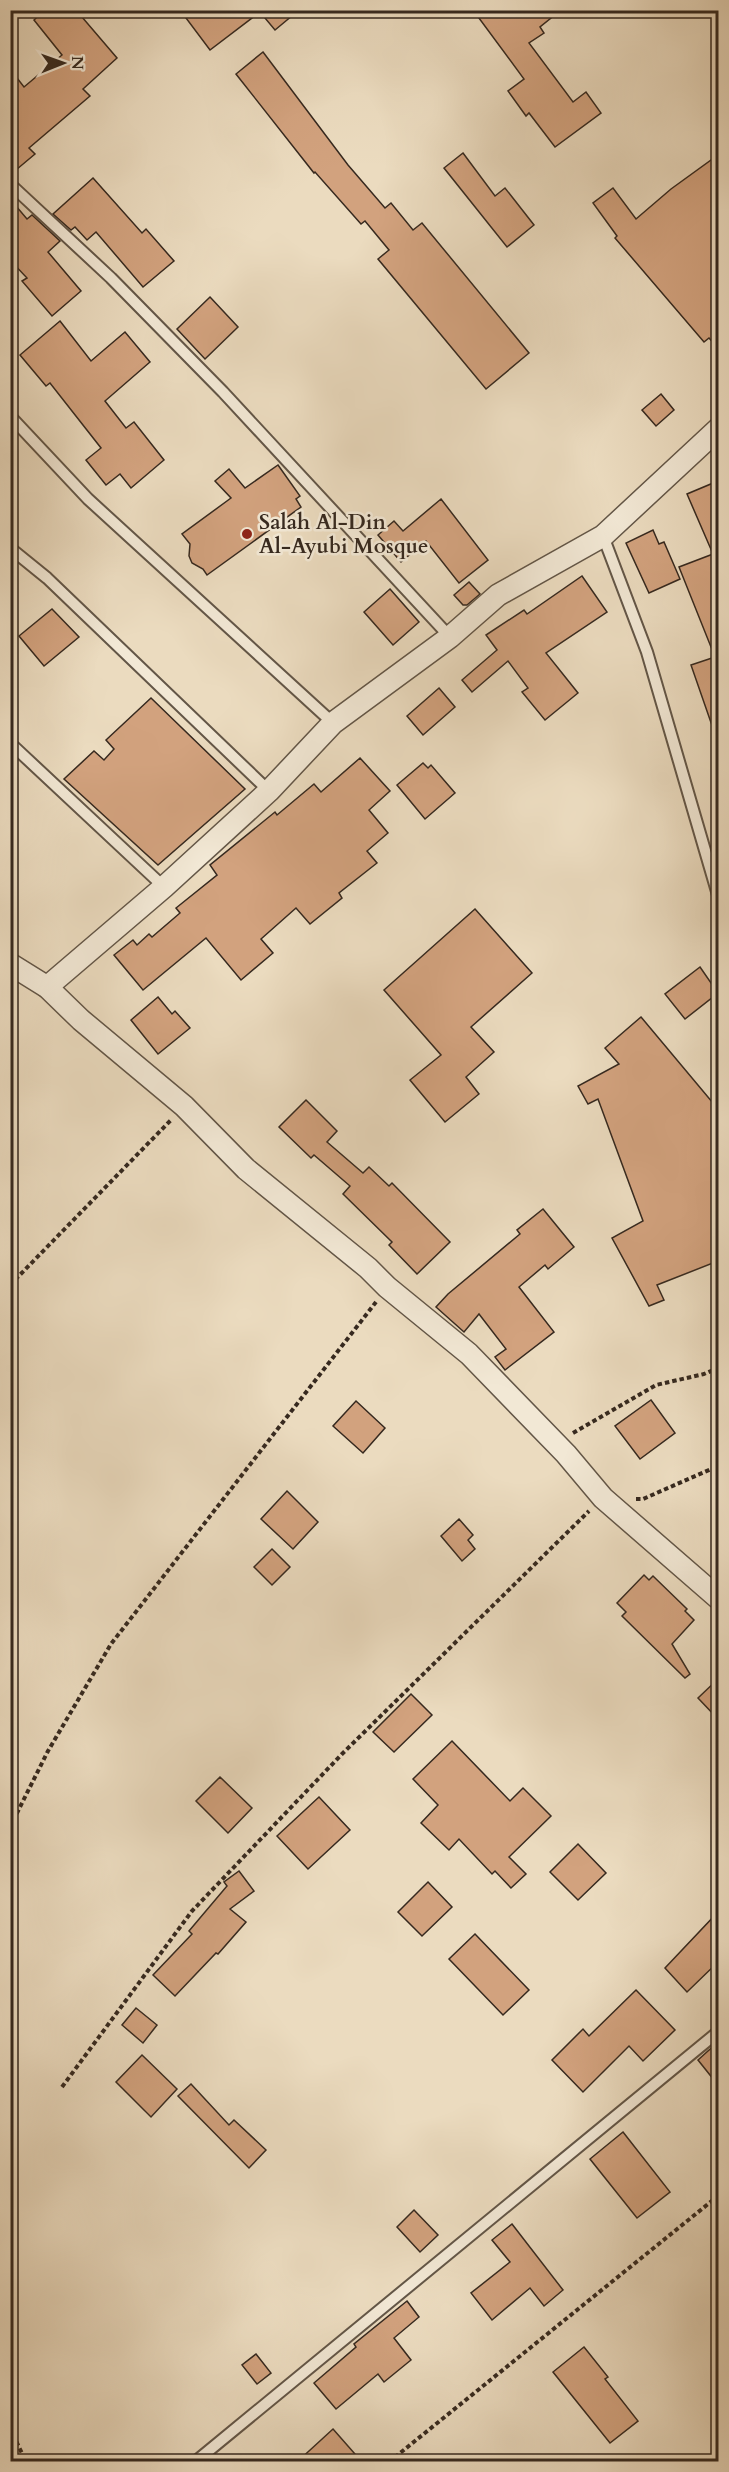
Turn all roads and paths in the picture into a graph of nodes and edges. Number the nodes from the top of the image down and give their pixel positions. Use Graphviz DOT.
graph roads {
  1 [pos="10,184"];
  2 [pos="10,416"];
  3 [pos="718,429"];
  4 [pos="603,536"];
  5 [pos="10,548"];
  6 [pos="450,637"];
  7 [pos="333,723"];
  8 [pos="10,743"];
  9 [pos="269,791"];
  10 [pos="164,887"];
  11 [pos="718,895"];
  12 [pos="10,964"];
  13 [pos="47,987"];
  14 [pos="184,1106"];
  15 [pos="10,1285"];
  16 [pos="387,1287"];
  17 [pos="718,1368"];
  18 [pos="556,1443"];
  19 [pos="718,1466"];
  20 [pos="603,1498"];
  21 [pos="718,1598"];
  22 [pos="10,1827"];
  23 [pos="718,2032"];
  24 [pos="62,2087"];
  25 [pos="718,2196"];
  26 [pos="10,2428"];
  27 [pos="26,2462"];
  28 [pos="195,2462"];
  29 [pos="389,2462"];
  1 -- 6 [label="lane"];
  2 -- 7 [label="lane"];
  3 -- 4 [label="street"];
  4 -- 6 [label="street"];
  4 -- 11 [label="lane"];
  5 -- 9 [label="lane"];
  6 -- 7 [label="street"];
  7 -- 9 [label="street"];
  8 -- 10 [label="lane"];
  9 -- 10 [label="street"];
  10 -- 13 [label="street"];
  12 -- 13 [label="street"];
  13 -- 14 [label="street"];
  14 -- 15 [label="path"];
  14 -- 16 [label="street"];
  16 -- 18 [label="street"];
  16 -- 22 [label="path"];
  17 -- 18 [label="path"];
  18 -- 20 [label="street"];
  19 -- 20 [label="path"];
  20 -- 21 [label="street"];
  20 -- 24 [label="path"];
  23 -- 28 [label="lane"];
  25 -- 29 [label="path"];
  26 -- 27 [label="path"];
}
